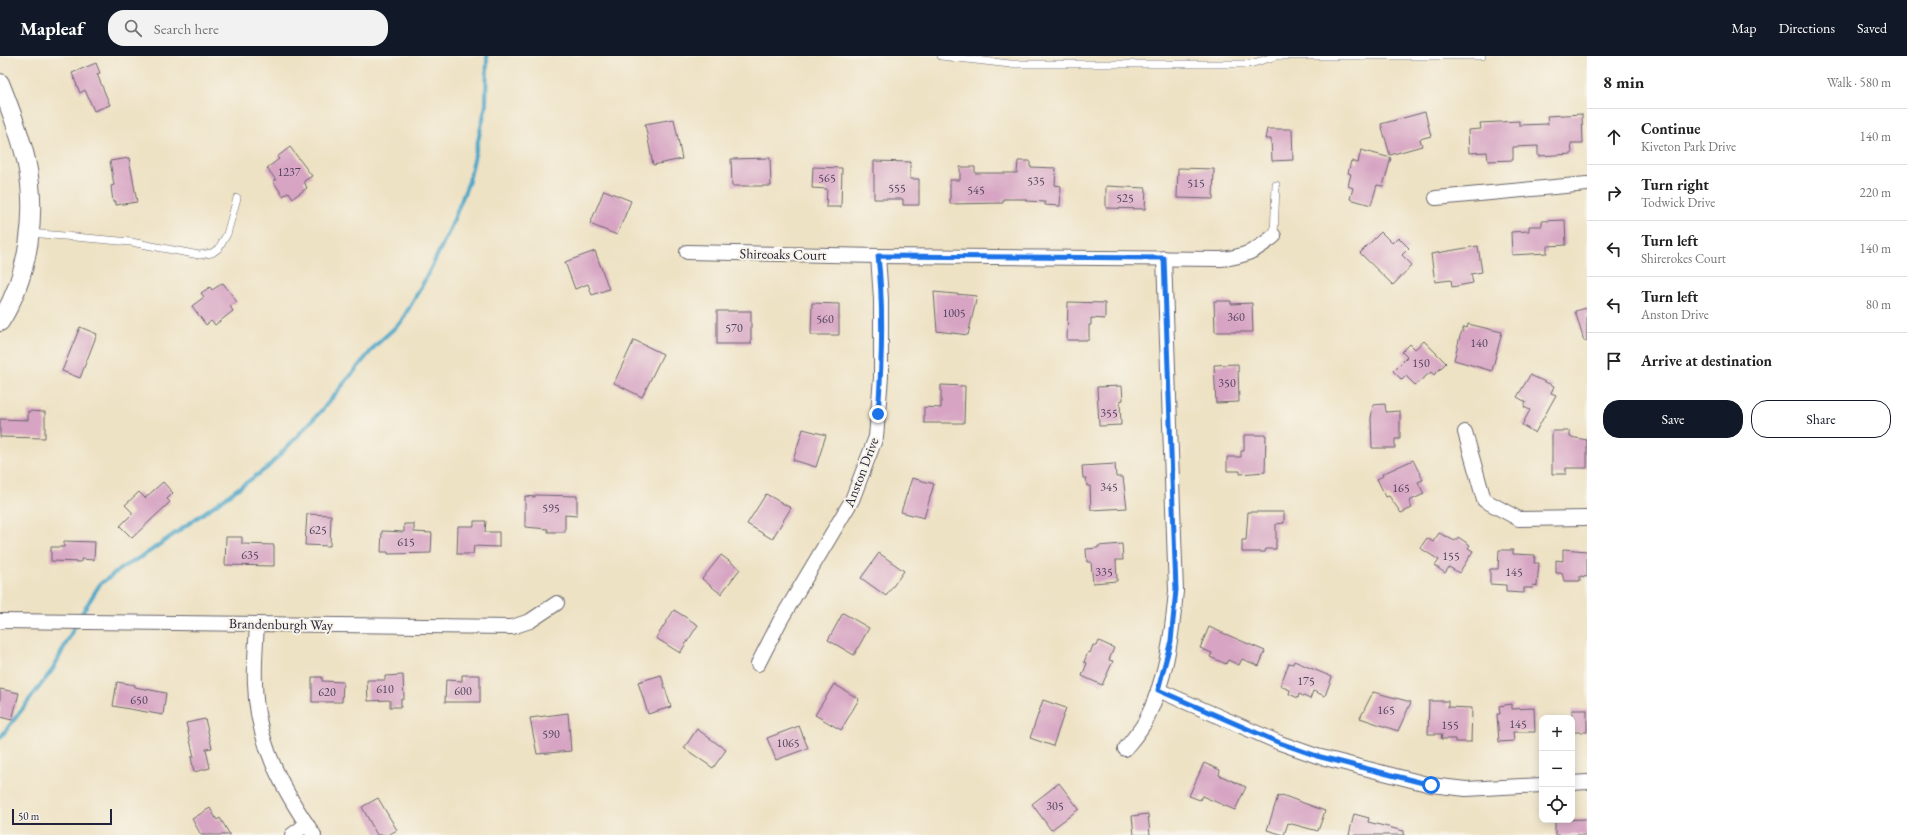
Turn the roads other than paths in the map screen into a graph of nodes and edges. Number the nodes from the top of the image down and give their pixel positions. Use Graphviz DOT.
graph roads {
  1 [pos="941,56"];
  2 [pos="1273,56"];
  3 [pos="1481,56"];
  4 [pos="0,83"];
  5 [pos="1587,184"];
  6 [pos="1276,185"];
  7 [pos="237,198"];
  8 [pos="1436,198"];
  9 [pos="29,233"];
  10 [pos="1274,236"];
  11 [pos="687,252"];
  12 [pos="878,256"];
  13 [pos="1164,258"];
  14 [pos="0,322"];
  15 [pos="1465,432"];
  16 [pos="1587,518"];
  17 [pos="556,603"];
  18 [pos="0,621"];
  19 [pos="257,624"];
  20 [pos="758,664"];
  21 [pos="1158,690"];
  22 [pos="1125,749"];
  23 [pos="1587,782"];
  24 [pos="1575,783"];
  25 [pos="1539,785"];
  26 [pos="311,830"];
  27 [pos="292,835"];
  1 -- 2 [label="lane"];
  2 -- 3 [label="lane"];
  4 -- 9 [label="street"];
  5 -- 8 [label="street"];
  6 -- 10 [label="lane"];
  7 -- 9 [label="lane"];
  9 -- 14 [label="street"];
  10 -- 13 [label="street, Shireoaks Court"];
  11 -- 12 [label="street, Shireoaks Court"];
  12 -- 13 [label="street, Shireoaks Court"];
  12 -- 20 [label="street, Anston Drive"];
  13 -- 21 [label="street"];
  15 -- 16 [label="street"];
  17 -- 19 [label="street, Brandenburgh Way"];
  18 -- 19 [label="street, Brandenburgh Way"];
  19 -- 26 [label="street"];
  21 -- 22 [label="street"];
  21 -- 25 [label="street"];
  23 -- 24 [label="street"];
  26 -- 27 [label="street"];
}
